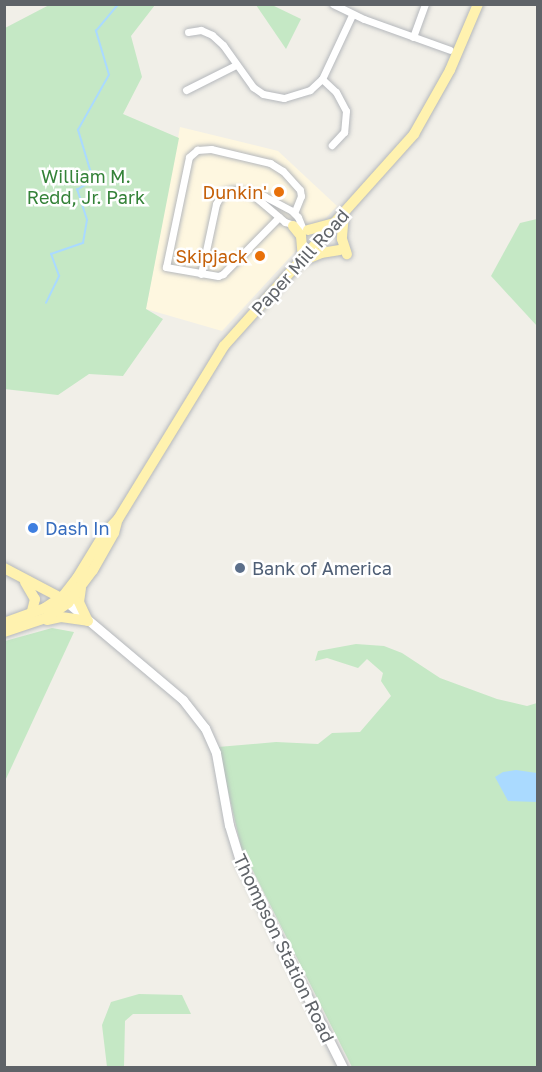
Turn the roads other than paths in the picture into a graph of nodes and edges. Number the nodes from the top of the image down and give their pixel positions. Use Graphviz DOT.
graph roads {
  1 [pos="333,4"];
  2 [pos="425,4"];
  3 [pos="478,4"];
  4 [pos="352,15"];
  5 [pos="188,32"];
  6 [pos="413,36"];
  7 [pos="450,50"];
  8 [pos="237,65"];
  9 [pos="322,79"];
  10 [pos="186,90"];
  11 [pos="332,145"];
  12 [pos="253,195"];
  13 [pos="294,213"];
  14 [pos="343,216"];
  15 [pos="279,217"];
  16 [pos="301,228"];
  17 [pos="322,239"];
  18 [pos="302,260"];
  19 [pos="201,274"];
  20 [pos="118,519"];
  21 [pos="4,568"];
  22 [pos="21,577"];
  23 [pos="82,587"];
  24 [pos="64,600"];
  25 [pos="31,619"];
  26 [pos="88,621"];
  27 [pos="4,624"];
  28 [pos="4,632"];
  29 [pos="343,1068"];
  1 -- 4 [label="street"];
  2 -- 6 [label="street"];
  3 -- 14 [label="main road, Paper Mill Road"];
  4 -- 6 [label="street"];
  4 -- 9 [label="street"];
  5 -- 8 [label="street"];
  6 -- 7 [label="street"];
  8 -- 9 [label="street"];
  8 -- 10 [label="street"];
  9 -- 11 [label="street"];
  12 -- 13 [label="street"];
  12 -- 15 [label="street"];
  12 -- 19 [label="street"];
  13 -- 16 [label="street"];
  13 -- 19 [label="street"];
  14 -- 16 [label="main road"];
  14 -- 17 [label="main road, Paper Mill Road"];
  14 -- 18 [label="main road"];
  15 -- 16 [label="street"];
  15 -- 19 [label="street"];
  16 -- 17 [label="street"];
  16 -- 18 [label="main road"];
  17 -- 18 [label="main road, Paper Mill Road"];
  18 -- 20 [label="main road, Paper Mill Road"];
  20 -- 23 [label="main road, Paper Mill Road"];
  20 -- 24 [label="main road, Paper Mill Road"];
  21 -- 22 [label="main road"];
  22 -- 24 [label="main road"];
  22 -- 25 [label="main road"];
  23 -- 24 [label="main road, Paper Mill Road"];
  23 -- 26 [label="main road"];
  24 -- 25 [label="main road, Paper Mill Road"];
  24 -- 26 [label="street, Thompson Station Road"];
  25 -- 26 [label="main road"];
  25 -- 27 [label="main road, Paper Mill Road"];
  25 -- 28 [label="main road, Paper Mill Road"];
  26 -- 29 [label="street, Thompson Station Road"];
}
